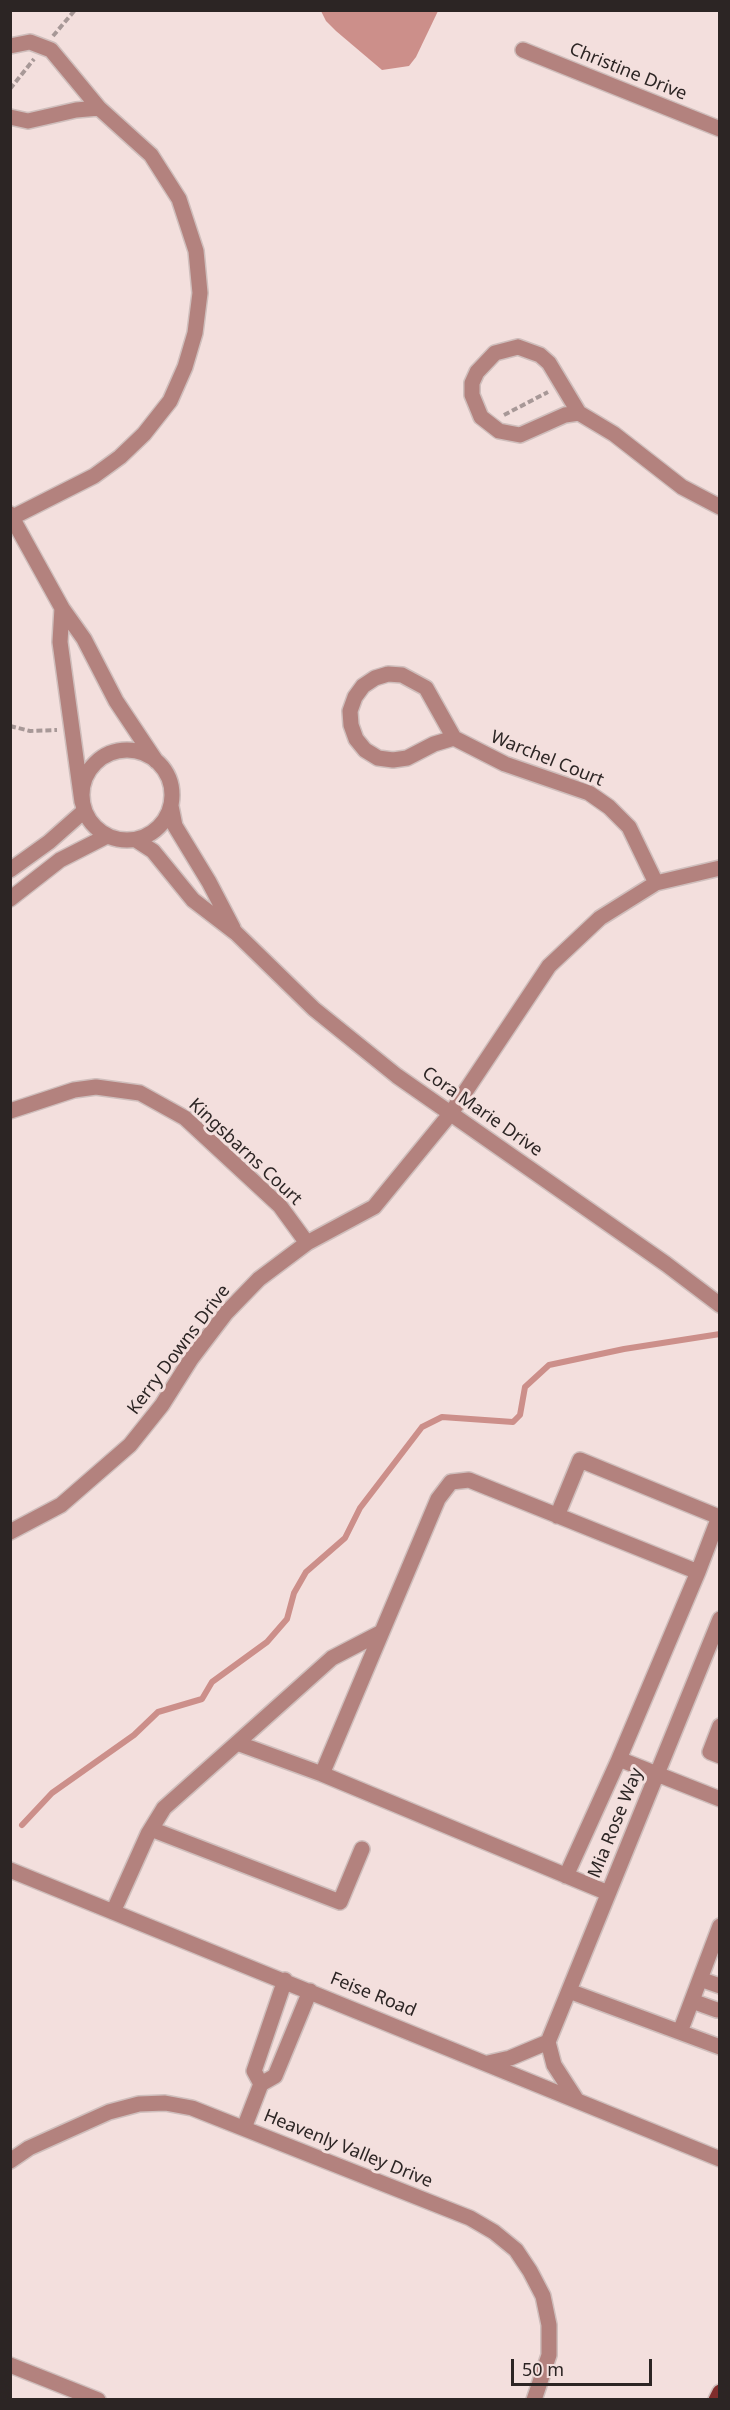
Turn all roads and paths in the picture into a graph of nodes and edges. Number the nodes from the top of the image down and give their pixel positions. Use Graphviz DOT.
graph roads {
  1 [pos="75,10"];
  2 [pos="53,37"];
  3 [pos="10,46"];
  4 [pos="523,50"];
  5 [pos="38,55"];
  6 [pos="10,89"];
  7 [pos="99,108"];
  8 [pos="10,117"];
  9 [pos="720,129"];
  10 [pos="562,385"];
  11 [pos="579,413"];
  12 [pos="487,423"];
  13 [pos="720,507"];
  14 [pos="12,516"];
  15 [pos="62,608"];
  16 [pos="10,726"];
  17 [pos="62,730"];
  18 [pos="454,738"];
  19 [pos="156,761"];
  20 [pos="171,805"];
  21 [pos="83,807"];
  22 [pos="107,836"];
  23 [pos="136,840"];
  24 [pos="720,868"];
  25 [pos="10,870"];
  26 [pos="656,883"];
  27 [pos="10,899"];
  28 [pos="236,933"];
  29 [pos="10,1112"];
  30 [pos="451,1113"];
  31 [pos="307,1243"];
  32 [pos="720,1305"];
  33 [pos="557,1516"];
  34 [pos="10,1532"];
  35 [pos="698,1572"];
  36 [pos="720,1619"];
  37 [pos="381,1632"];
  38 [pos="720,1726"];
  39 [pos="237,1743"];
  40 [pos="720,1756"];
  41 [pos="619,1759"];
  42 [pos="657,1773"];
  43 [pos="322,1774"];
  44 [pos="720,1799"];
  45 [pos="151,1829"];
  46 [pos="362,1849"];
  47 [pos="10,1870"];
  48 [pos="566,1876"];
  49 [pos="609,1893"];
  50 [pos="113,1912"];
  51 [pos="719,1931"];
  52 [pos="714,1958"];
  53 [pos="700,1979"];
  54 [pos="285,1980"];
  55 [pos="720,1986"];
  56 [pos="310,1991"];
  57 [pos="569,1991"];
  58 [pos="692,2001"];
  59 [pos="717,2010"];
  60 [pos="680,2032"];
  61 [pos="548,2042"];
  62 [pos="720,2047"];
  63 [pos="488,2063"];
  64 [pos="261,2084"];
  65 [pos="576,2099"];
  66 [pos="244,2128"];
  67 [pos="720,2158"];
  68 [pos="10,2160"];
  69 [pos="10,2365"];
  70 [pos="720,2392"];
  71 [pos="98,2400"];
  72 [pos="534,2400"];
  73 [pos="716,2400"];
  1 -- 2 [label="path"];
  3 -- 7 [label="street"];
  4 -- 9 [label="street, Christine Drive"];
  5 -- 6 [label="path"];
  7 -- 8 [label="street"];
  7 -- 14 [label="street"];
  10 -- 11 [label="street"];
  10 -- 12 [label="path"];
  10 -- 12 [label="street"];
  11 -- 12 [label="street"];
  11 -- 13 [label="street"];
  14 -- 15 [label="street"];
  15 -- 19 [label="street"];
  15 -- 21 [label="street"];
  16 -- 17 [label="path"];
  18 -- 18 [label="street"];
  18 -- 26 [label="street, Warchel Court"];
  19 -- 20 [label="street"];
  19 -- 21 [label="street"];
  20 -- 23 [label="street"];
  20 -- 28 [label="street, Cora Marie Drive"];
  21 -- 22 [label="street"];
  21 -- 25 [label="street"];
  22 -- 23 [label="street"];
  22 -- 27 [label="street"];
  23 -- 28 [label="street, Cora Marie Drive"];
  24 -- 26 [label="street, Kerry Downs Drive"];
  26 -- 30 [label="street, Kerry Downs Drive"];
  28 -- 30 [label="street, Cora Marie Drive"];
  29 -- 31 [label="street, Kingsbarns Court"];
  30 -- 31 [label="street, Kerry Downs Drive"];
  30 -- 32 [label="street, Cora Marie Drive"];
  31 -- 34 [label="street, Kerry Downs Drive"];
  33 -- 35 [label="street"];
  33 -- 35 [label="street"];
  33 -- 37 [label="street"];
  35 -- 41 [label="street"];
  36 -- 42 [label="street, Mia Rose Way"];
  37 -- 39 [label="street"];
  37 -- 43 [label="street"];
  38 -- 40 [label="street"];
  39 -- 43 [label="street"];
  39 -- 45 [label="street"];
  41 -- 42 [label="street"];
  41 -- 48 [label="street"];
  42 -- 44 [label="street"];
  42 -- 49 [label="street, Mia Rose Way"];
  43 -- 48 [label="street"];
  45 -- 46 [label="street"];
  45 -- 50 [label="street"];
  47 -- 50 [label="street, Feise Road"];
  48 -- 49 [label="street"];
  49 -- 57 [label="street, Mia Rose Way"];
  50 -- 54 [label="street, Feise Road"];
  51 -- 52 [label="street"];
  52 -- 53 [label="street"];
  53 -- 55 [label="street"];
  53 -- 58 [label="street"];
  54 -- 56 [label="street, Feise Road"];
  54 -- 64 [label="street"];
  56 -- 63 [label="street, Feise Road"];
  56 -- 64 [label="street"];
  57 -- 60 [label="street"];
  57 -- 61 [label="street, Mia Rose Way"];
  58 -- 59 [label="street"];
  58 -- 60 [label="street"];
  60 -- 62 [label="street"];
  61 -- 63 [label="street"];
  61 -- 65 [label="street"];
  63 -- 65 [label="street, Feise Road"];
  64 -- 66 [label="street"];
  65 -- 67 [label="street, Feise Road"];
  66 -- 68 [label="street, Heavenly Valley Drive"];
  66 -- 72 [label="street, Heavenly Valley Drive"];
  69 -- 71 [label="street"];
  70 -- 73 [label="main road"];
}
